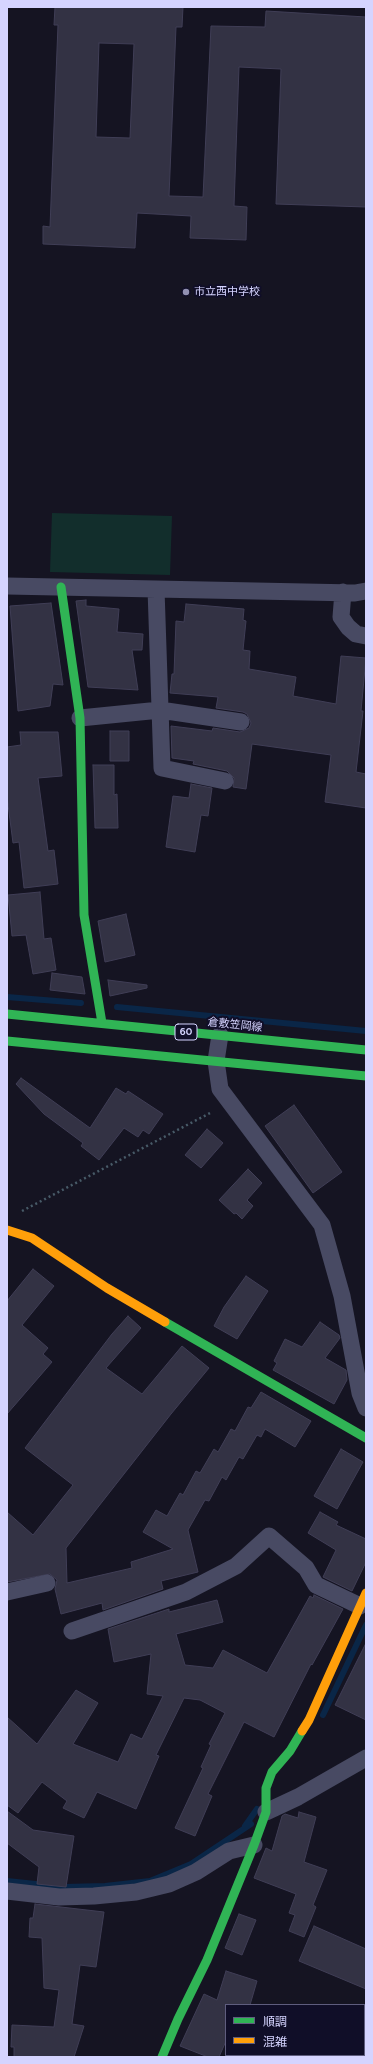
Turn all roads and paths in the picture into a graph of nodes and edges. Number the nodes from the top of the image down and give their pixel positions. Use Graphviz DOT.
graph roads {
  1 [pos="7,586"];
  2 [pos="61,587"];
  3 [pos="156,589"];
  4 [pos="366,591"];
  5 [pos="343,592"];
  6 [pos="366,636"];
  7 [pos="160,710"];
  8 [pos="80,718"];
  9 [pos="241,722"];
  10 [pos="225,781"];
  11 [pos="7,1014"];
  12 [pos="102,1023"];
  13 [pos="220,1035"];
  14 [pos="7,1041"];
  15 [pos="366,1050"];
  16 [pos="216,1061"];
  17 [pos="366,1076"];
  18 [pos="230,1102"];
  19 [pos="21,1211"];
  20 [pos="7,1230"];
  21 [pos="366,1408"];
  22 [pos="366,1438"];
  23 [pos="47,1583"];
  24 [pos="7,1592"];
  25 [pos="363,1599"];
  26 [pos="72,1632"];
  27 [pos="366,1758"];
  28 [pos="267,1809"];
  29 [pos="254,1844"];
  30 [pos="7,1891"];
  31 [pos="162,2057"];
  1 -- 2 [label="street"];
  2 -- 3 [label="street"];
  2 -- 8 [label="street"];
  3 -- 5 [label="street"];
  3 -- 7 [label="street"];
  4 -- 5 [label="street"];
  5 -- 6 [label="street"];
  7 -- 8 [label="street"];
  7 -- 9 [label="street"];
  7 -- 10 [label="street"];
  8 -- 12 [label="street"];
  11 -- 12 [label="street, 倉敷笠岡線 / 60"];
  12 -- 13 [label="street, 倉敷笠岡線 / 60"];
  13 -- 15 [label="street, 倉敷笠岡線 / 60"];
  13 -- 16 [label="street"];
  14 -- 16 [label="street"];
  16 -- 17 [label="street"];
  16 -- 18 [label="street"];
  18 -- 19 [label="path"];
  18 -- 21 [label="street"];
  20 -- 22 [label="street"];
  23 -- 24 [label="street"];
  25 -- 26 [label="street"];
  25 -- 28 [label="street"];
  27 -- 28 [label="street"];
  28 -- 29 [label="street"];
  29 -- 30 [label="street"];
  29 -- 31 [label="street"];
}
